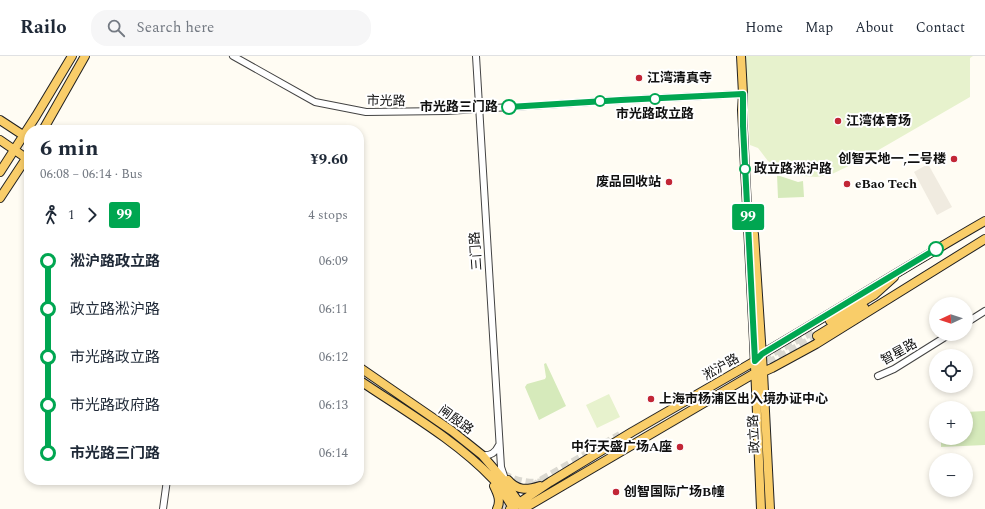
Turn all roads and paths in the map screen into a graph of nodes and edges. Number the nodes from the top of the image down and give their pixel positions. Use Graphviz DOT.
graph roads {
  1 [pos="72,56"];
  2 [pos="85,56"];
  3 [pos="233,56"];
  4 [pos="476,56"];
  5 [pos="742,56"];
  6 [pos="743,94"];
  7 [pos="478,109"];
  8 [pos="0,120"];
  9 [pos="32,125"];
  10 [pos="46,125"];
  11 [pos="24,136"];
  12 [pos="24,139"];
  13 [pos="0,140"];
  14 [pos="14,150"];
  15 [pos="24,155"];
  16 [pos="24,163"];
  17 [pos="0,172"];
  18 [pos="0,198"];
  19 [pos="985,221"];
  20 [pos="985,239"];
  21 [pos="947,262"];
  22 [pos="911,265"];
  23 [pos="985,311"];
  24 [pos="973,319"];
  25 [pos="939,341"];
  26 [pos="762,354"];
  27 [pos="755,361"];
  28 [pos="364,372"];
  29 [pos="364,373"];
  30 [pos="759,373"];
  31 [pos="878,376"];
  32 [pos="364,383"];
  33 [pos="364,383"];
  34 [pos="500,444"];
  35 [pos="482,455"];
  36 [pos="491,464"];
  37 [pos="487,473"];
  38 [pos="503,475"];
  39 [pos="550,482"];
  40 [pos="166,485"];
  41 [pos="510,488"];
  42 [pos="517,508"];
  43 [pos="163,509"];
  44 [pos="497,509"];
  45 [pos="761,509"];
  46 [pos="770,509"];
  1 -- 9 [label="main road"];
  2 -- 10 [label="main road"];
  3 -- 7 [label="street, 市光路"];
  4 -- 7 [label="street, 三门路"];
  5 -- 6 [label="main road, 政立路"];
  6 -- 7 [label="street, 市光路"];
  6 -- 26 [label="main road, 政立路"];
  6 -- 27 [label="main road, 政立路"];
  7 -- 34 [label="street, 三门路"];
  8 -- 11 [label="main road"];
  12 -- 14 [label="main road"];
  13 -- 14 [label="main road"];
  14 -- 15 [label="main road"];
  14 -- 17 [label="main road"];
  16 -- 18 [label="main road"];
  19 -- 22 [label="main road, 淞沪路"];
  20 -- 21 [label="main road, 淞沪路"];
  21 -- 22 [label="main road"];
  21 -- 30 [label="main road, 淞沪路"];
  22 -- 26 [label="main road, 淞沪路"];
  23 -- 24 [label="street"];
  25 -- 31 [label="street, 智星路"];
  26 -- 27 [label="main road, 淞沪路"];
  26 -- 30 [label="main road, 政立路"];
  27 -- 30 [label="main road, 政立路"];
  27 -- 39 [label="main road, 淞沪路"];
  28 -- 35 [label="main road, 闸殷路"];
  29 -- 32 [label="main road"];
  30 -- 42 [label="main road, 淞沪路"];
  30 -- 45 [label="main road, 政立路"];
  30 -- 46 [label="main road, 政立路"];
  33 -- 37 [label="main road, 闸殷路"];
  34 -- 35 [label="street"];
  34 -- 38 [label="street, 三门路"];
  35 -- 36 [label="main road, 闸殷路"];
  36 -- 38 [label="main road"];
  36 -- 41 [label="main road, 闸殷路"];
  37 -- 42 [label="main road, 闸殷路"];
  37 -- 44 [label="main road"];
  38 -- 39 [label="main road"];
  38 -- 41 [label="street, 三门路"];
  39 -- 42 [label="main road, 淞沪路"];
  40 -- 43 [label="street"];
  41 -- 42 [label="main road, 闸殷路"];
}
